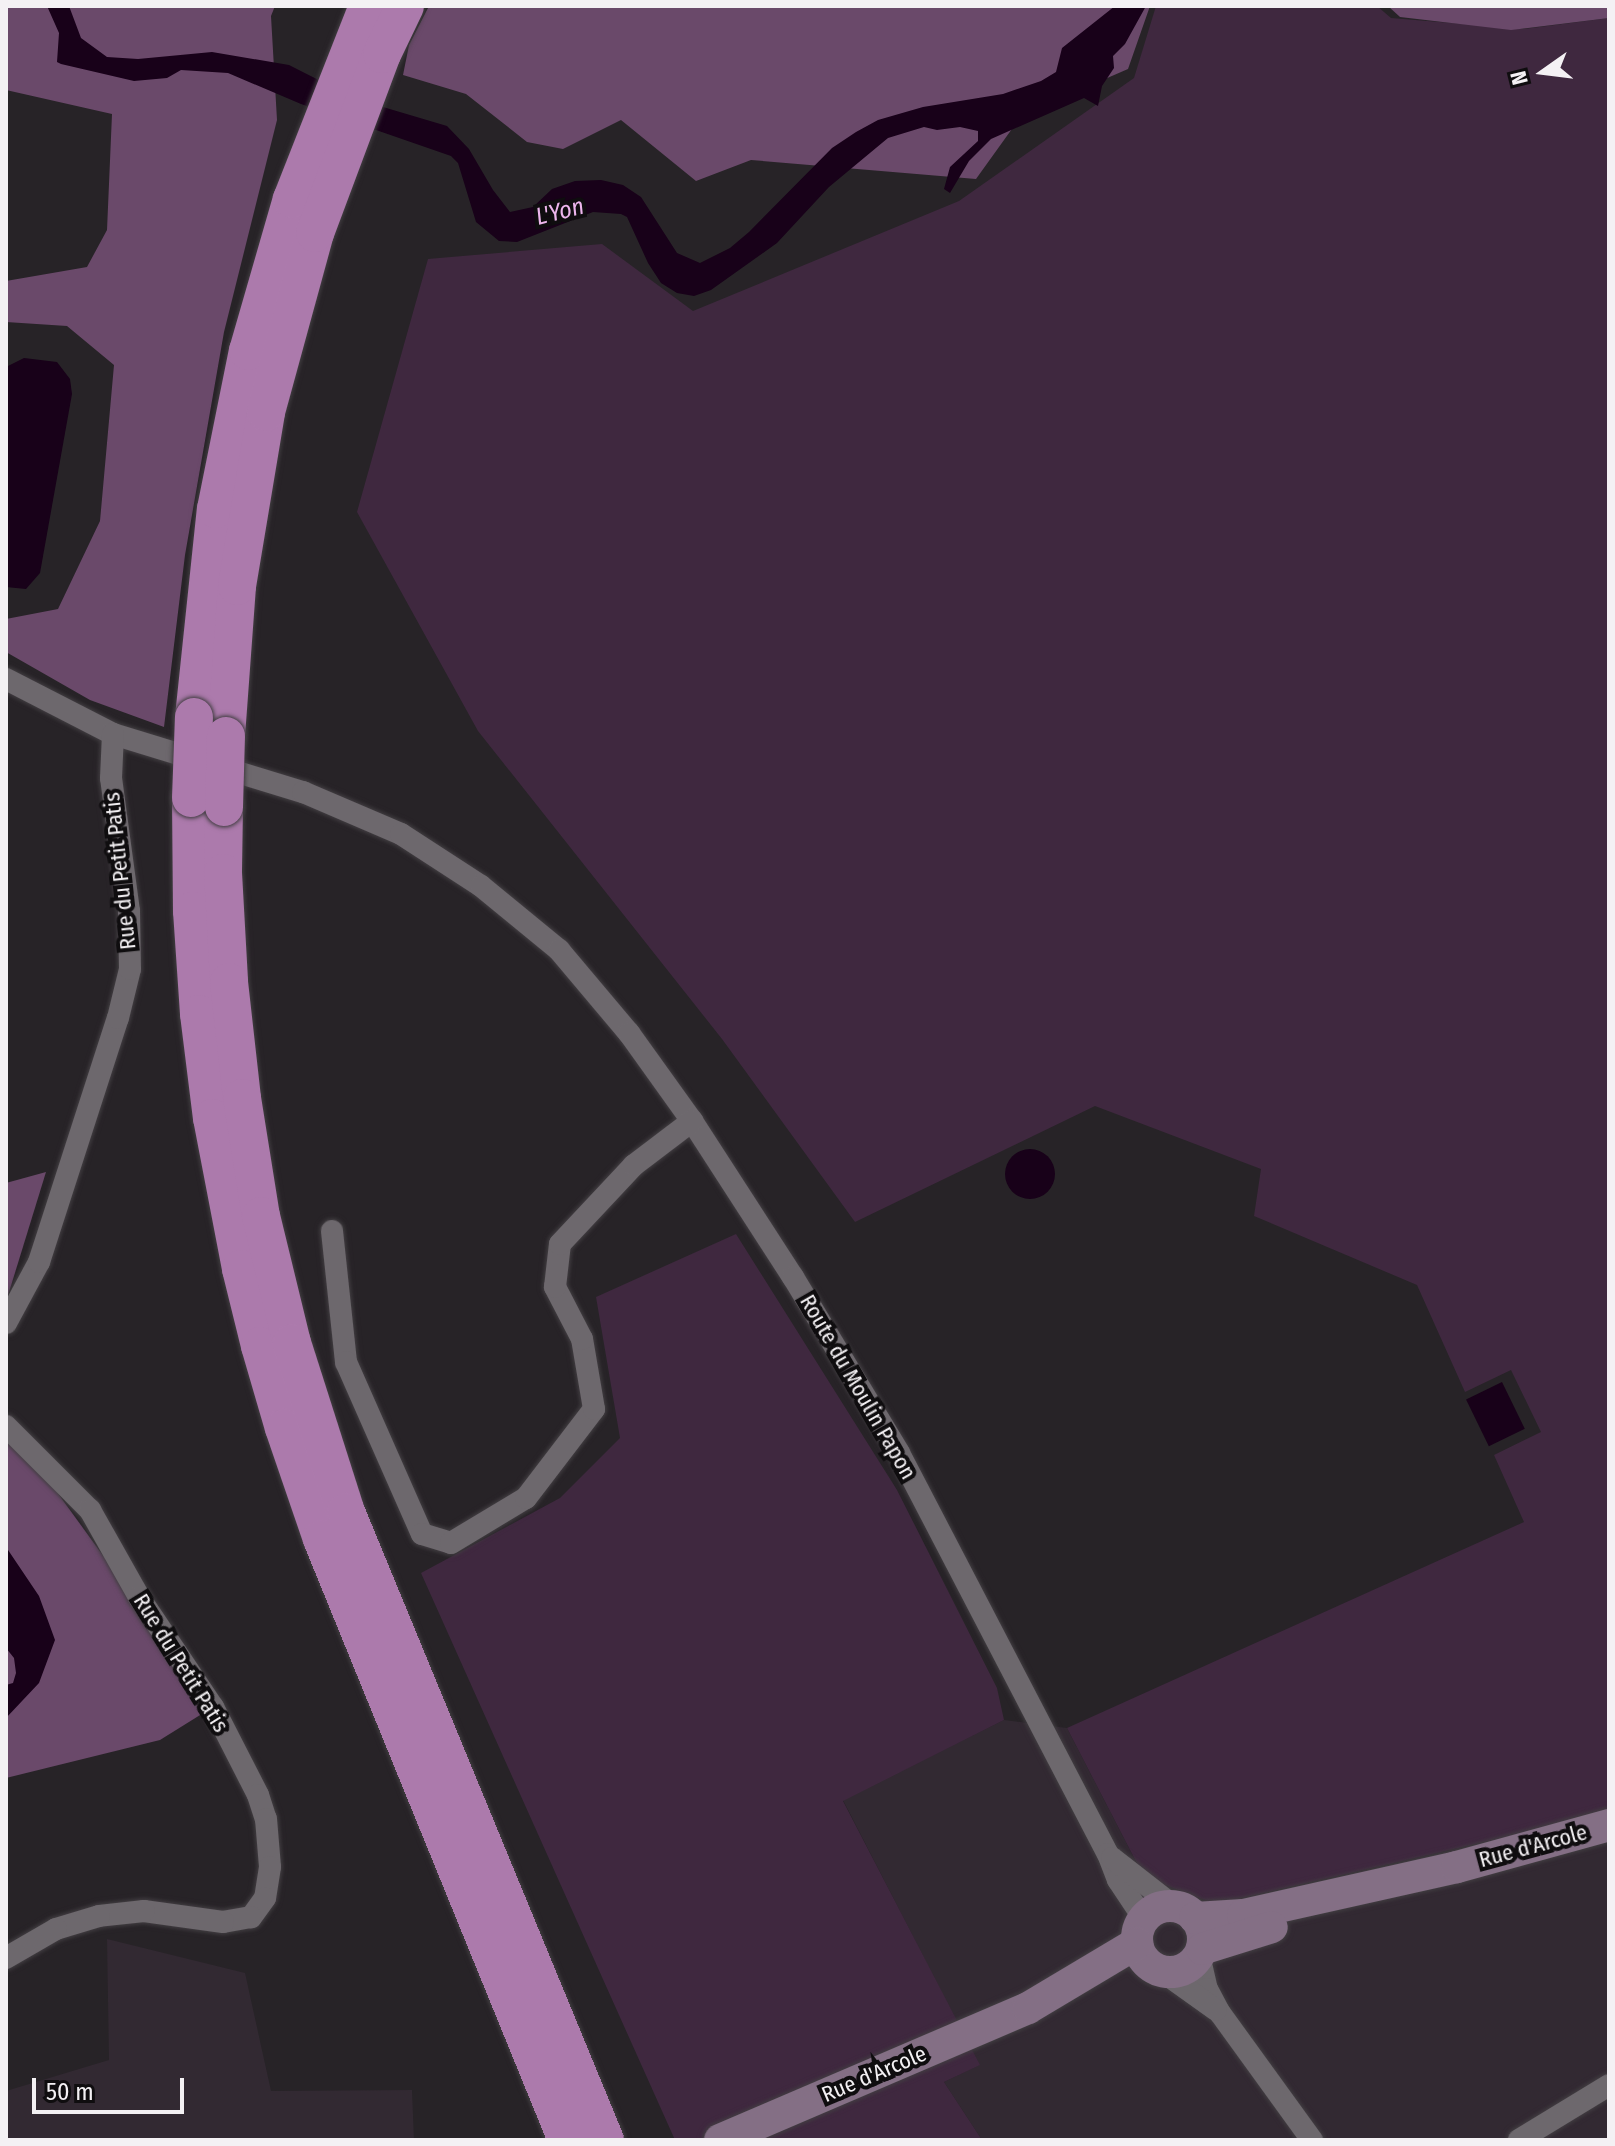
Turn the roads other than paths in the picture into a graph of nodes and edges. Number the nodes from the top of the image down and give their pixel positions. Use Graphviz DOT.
graph roads {
  1 [pos="368,6"];
  2 [pos="405,6"];
  3 [pos="361,66"];
  4 [pos="6,679"];
  5 [pos="113,734"];
  6 [pos="208,802"];
  7 [pos="692,1121"];
  8 [pos="332,1231"];
  9 [pos="6,1323"];
  10 [pos="6,1426"];
  11 [pos="1609,1825"];
  12 [pos="1108,1854"];
  13 [pos="1193,1932"];
  14 [pos="1150,1950"];
  15 [pos="6,1958"];
  16 [pos="1220,2013"];
  17 [pos="1609,2085"];
  18 [pos="567,2140"];
  19 [pos="605,2140"];
  20 [pos="720,2140"];
  21 [pos="1312,2140"];
  22 [pos="1519,2140"];
  1 -- 3 [label="highway"];
  2 -- 3 [label="highway"];
  3 -- 6 [label="highway, bridge"];
  4 -- 5 [label="street, Route du Moulin Papon"];
  5 -- 7 [label="street, Route du Moulin Papon"];
  5 -- 9 [label="street, Rue du Petit Patis"];
  6 -- 18 [label="highway"];
  6 -- 19 [label="highway"];
  7 -- 8 [label="street"];
  7 -- 12 [label="street, Route du Moulin Papon"];
  10 -- 15 [label="street, Rue du Petit Patis"];
  11 -- 13 [label="main road, Rue d'Arcole"];
  12 -- 13 [label="street, Route du Moulin Papon"];
  12 -- 14 [label="street, Route du Moulin Papon"];
  13 -- 14 [label="main road"];
  13 -- 14 [label="main road"];
  13 -- 16 [label="street"];
  14 -- 16 [label="street"];
  14 -- 20 [label="main road, Rue d'Arcole"];
  16 -- 21 [label="street"];
  17 -- 22 [label="street"];
}
